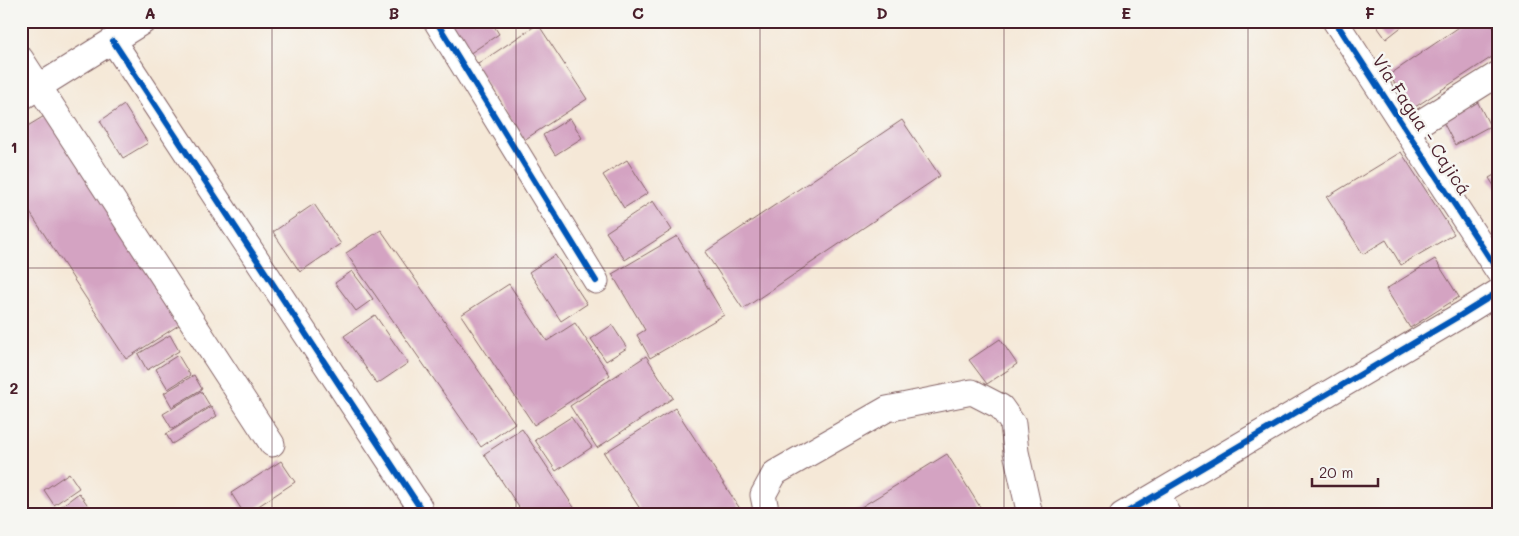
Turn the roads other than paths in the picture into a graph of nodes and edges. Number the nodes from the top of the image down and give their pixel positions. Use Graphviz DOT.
graph roads {
  1 [pos="144,21"];
  2 [pos="436,21"];
  3 [pos="1335,21"];
  4 [pos="113,41"];
  5 [pos="21,60"];
  6 [pos="1498,74"];
  7 [pos="30,92"];
  8 [pos="1407,131"];
  9 [pos="1498,271"];
  10 [pos="596,280"];
  11 [pos="1498,292"];
  12 [pos="272,444"];
  13 [pos="1163,505"];
  14 [pos="420,506"];
  15 [pos="767,515"];
  16 [pos="1030,515"];
  17 [pos="1122,515"];
  1 -- 4 [label="street"];
  2 -- 10 [label="street"];
  3 -- 8 [label="street, Vía Fagua - Cajicá"];
  4 -- 7 [label="street"];
  4 -- 14 [label="street"];
  5 -- 7 [label="street"];
  6 -- 8 [label="street"];
  7 -- 12 [label="street"];
  8 -- 9 [label="street, Vía Fagua - Cajicá"];
  11 -- 13 [label="street"];
  13 -- 17 [label="street"];
  15 -- 16 [label="street"];
}
